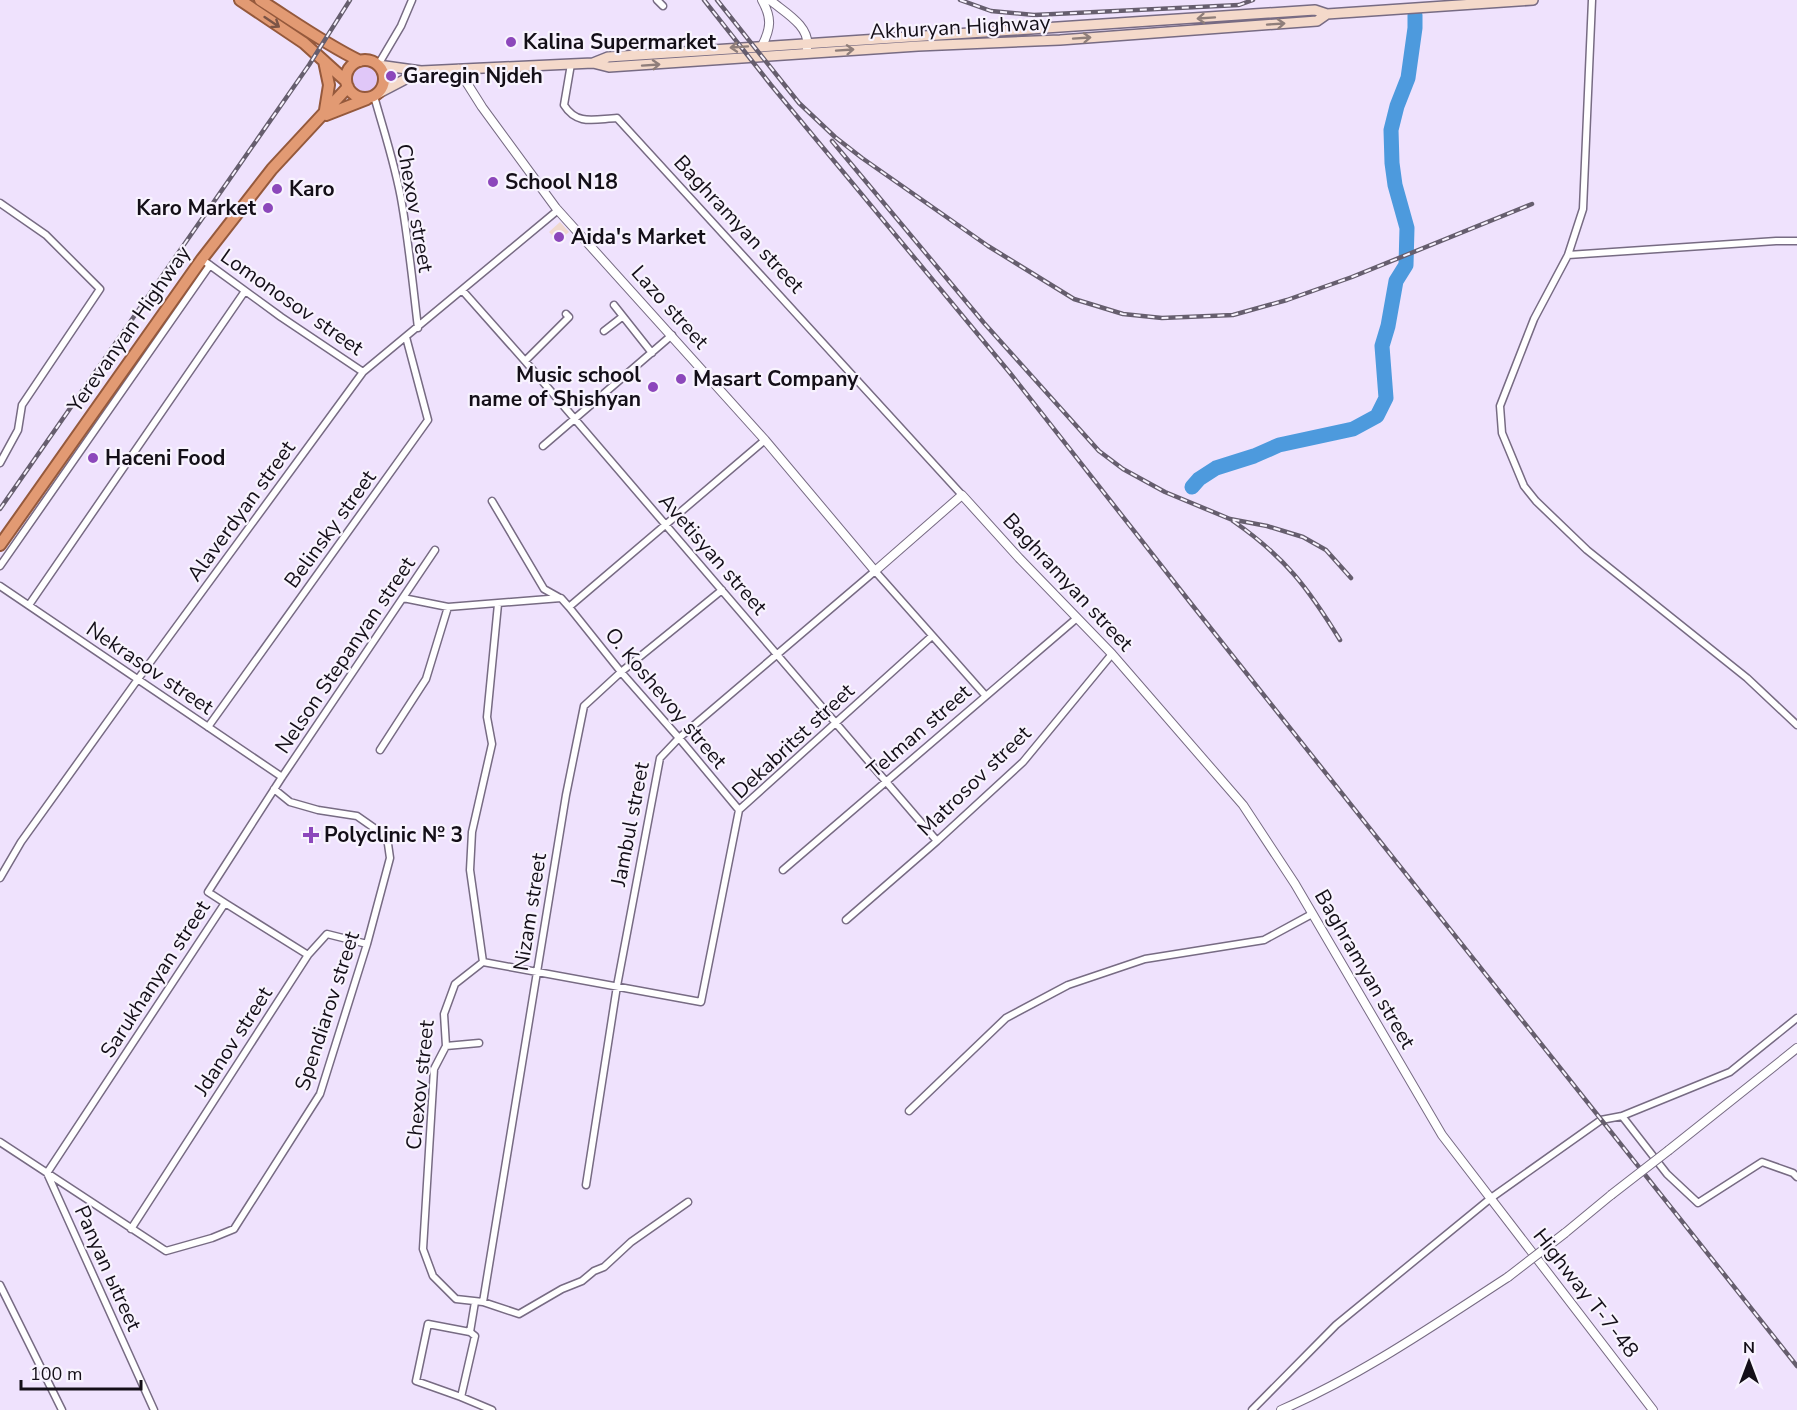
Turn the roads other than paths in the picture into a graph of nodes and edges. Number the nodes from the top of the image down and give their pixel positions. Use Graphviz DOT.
graph roads {
  1 [pos="240,0"];
  2 [pos="260,0"];
  3 [pos="412,0"];
  4 [pos="657,0"];
  5 [pos="762,0"];
  6 [pos="770,0"];
  7 [pos="1533,0"];
  8 [pos="1592,0"];
  9 [pos="663,6"];
  10 [pos="1327,14"];
  11 [pos="808,43"];
  12 [pos="762,46"];
  13 [pos="806,53"];
  14 [pos="324,61"];
  15 [pos="360,61"];
  16 [pos="593,63"];
  17 [pos="572,64"];
  18 [pos="378,65"];
  19 [pos="459,69"];
  20 [pos="421,71"];
  21 [pos="347,84"];
  22 [pos="374,96"];
  23 [pos="323,116"];
  24 [pos="0,203"];
  25 [pos="558,210"];
  26 [pos="1797,241"];
  27 [pos="1568,255"];
  28 [pos="206,262"];
  29 [pos="462,290"];
  30 [pos="245,291"];
  31 [pos="614,305"];
  32 [pos="566,314"];
  33 [pos="622,317"];
  34 [pos="417,328"];
  35 [pos="604,331"];
  36 [pos="672,335"];
  37 [pos="406,337"];
  38 [pos="652,352"];
  39 [pos="525,361"];
  40 [pos="363,372"];
  41 [pos="575,420"];
  42 [pos="765,440"];
  43 [pos="543,446"];
  44 [pos="0,463"];
  45 [pos="962,495"];
  46 [pos="492,501"];
  47 [pos="665,524"];
  48 [pos="0,545"];
  49 [pos="435,550"];
  50 [pos="0,566"];
  51 [pos="875,572"];
  52 [pos="0,586"];
  53 [pos="722,590"];
  54 [pos="403,598"];
  55 [pos="561,598"];
  56 [pos="498,604"];
  57 [pos="29,605"];
  58 [pos="448,607"];
  59 [pos="569,607"];
  60 [pos="1077,618"];
  61 [pos="932,636"];
  62 [pos="777,654"];
  63 [pos="1112,654"];
  64 [pos="621,672"];
  65 [pos="138,679"];
  66 [pos="985,695"];
  67 [pos="836,723"];
  68 [pos="1797,725"];
  69 [pos="208,727"];
  70 [pos="679,738"];
  71 [pos="380,750"];
  72 [pos="282,777"];
  73 [pos="886,782"];
  74 [pos="274,789"];
  75 [pos="739,810"];
  76 [pos="938,841"];
  77 [pos="783,870"];
  78 [pos="0,878"];
  79 [pos="225,903"];
  80 [pos="1312,914"];
  81 [pos="846,920"];
  82 [pos="367,944"];
  83 [pos="308,955"];
  84 [pos="483,962"];
  85 [pos="538,971"];
  86 [pos="617,986"];
  87 [pos="1797,1018"];
  88 [pos="479,1043"];
  89 [pos="446,1046"];
  90 [pos="1797,1048"];
  91 [pos="909,1111"];
  92 [pos="1622,1116"];
  93 [pos="0,1142"];
  94 [pos="47,1173"];
  95 [pos="1797,1177"];
  96 [pos="586,1185"];
  97 [pos="1491,1198"];
  98 [pos="688,1202"];
  99 [pos="131,1229"];
  100 [pos="0,1285"];
  101 [pos="475,1302"];
  102 [pos="483,1302"];
  103 [pos="470,1332"];
  104 [pos="461,1397"];
  105 [pos="62,1410"];
  106 [pos="153,1410"];
  107 [pos="492,1410"];
  108 [pos="1252,1410"];
  109 [pos="1281,1410"];
  110 [pos="1653,1410"];
  1 -- 14 [label="highway, one-way"];
  2 -- 15 [label="highway"];
  3 -- 18 [label="street"];
  4 -- 9 [label="street"];
  5 -- 12 [label="street"];
  6 -- 11 [label="street"];
  7 -- 10 [label="main road, Akhuryan Highway"];
  8 -- 27 [label="street"];
  10 -- 11 [label="main road, Akhuryan Highway, one-way"];
  13 -- 10 [label="main road, Akhuryan Highway, one-way"];
  11 -- 12 [label="main road, Akhuryan Highway"];
  11 -- 13 [label="street"];
  12 -- 16 [label="main road, Akhuryan Highway, one-way"];
  16 -- 13 [label="main road, Akhuryan Highway, one-way"];
  14 -- 21 [label="highway"];
  14 -- 23 [label="highway"];
  15 -- 18 [label="highway"];
  15 -- 21 [label="highway"];
  16 -- 17 [label="main road, Akhuryan Highway"];
  17 -- 19 [label="main road, Akhuryan Highway"];
  17 -- 45 [label="street, Baghramyan street"];
  18 -- 20 [label="main road"];
  18 -- 22 [label="highway"];
  19 -- 20 [label="main road, Akhuryan Highway"];
  19 -- 25 [label="street, Lazo street"];
  20 -- 22 [label="main road, Akhuryan Highway"];
  21 -- 22 [label="highway"];
  21 -- 23 [label="highway, Yerevanyan Highway"];
  22 -- 23 [label="highway, Yerevanyan Highway"];
  22 -- 34 [label="street, Chexov street"];
  23 -- 28 [label="highway, Yerevanyan Highway"];
  24 -- 44 [label="street"];
  25 -- 29 [label="street, Alaverdyan street"];
  25 -- 36 [label="street, Lazo street"];
  26 -- 27 [label="street"];
  27 -- 68 [label="street"];
  28 -- 30 [label="street, Lomonosov street"];
  28 -- 48 [label="highway, Yerevanyan Highway"];
  28 -- 50 [label="street"];
  29 -- 34 [label="street, Alaverdyan street"];
  29 -- 39 [label="street, Avetisyan street"];
  30 -- 40 [label="street, Lomonosov street"];
  30 -- 57 [label="street"];
  31 -- 33 [label="street"];
  32 -- 39 [label="street"];
  33 -- 35 [label="street"];
  33 -- 38 [label="street"];
  34 -- 37 [label="street, Alaverdyan street"];
  36 -- 38 [label="street"];
  36 -- 42 [label="street, Lazo street"];
  37 -- 40 [label="street, Alaverdyan street"];
  37 -- 69 [label="street, Belinsky street"];
  38 -- 41 [label="street"];
  39 -- 41 [label="street, Avetisyan street"];
  40 -- 65 [label="street, Alaverdyan street"];
  41 -- 43 [label="street"];
  41 -- 47 [label="street, Avetisyan street"];
  42 -- 47 [label="street"];
  42 -- 51 [label="street, Lazo street"];
  45 -- 51 [label="street, Jambul street"];
  45 -- 60 [label="street, Baghramyan street"];
  46 -- 55 [label="street"];
  47 -- 53 [label="street, Avetisyan street"];
  47 -- 59 [label="street"];
  49 -- 54 [label="street, Nelson Stepanyan street"];
  51 -- 61 [label="street, Lazo street"];
  51 -- 62 [label="street, Jambul street"];
  52 -- 57 [label="street, Nekrasov street"];
  53 -- 62 [label="street, Avetisyan street"];
  53 -- 64 [label="street, Nizam street"];
  54 -- 58 [label="street"];
  54 -- 72 [label="street, Nelson Stepanyan street"];
  55 -- 56 [label="street"];
  55 -- 59 [label="street, O. Koshevoy street"];
  56 -- 58 [label="street"];
  56 -- 84 [label="street"];
  57 -- 65 [label="street, Nekrasov street"];
  58 -- 71 [label="street"];
  59 -- 64 [label="street, O. Koshevoy street"];
  60 -- 63 [label="street, Baghramyan street"];
  60 -- 66 [label="street, Telman street"];
  61 -- 66 [label="street, Lazo street"];
  61 -- 67 [label="street, Dekabritst street"];
  62 -- 67 [label="street, Avetisyan street"];
  62 -- 70 [label="street, Jambul street"];
  63 -- 76 [label="street, Matrosov street"];
  63 -- 80 [label="street, Baghramyan street"];
  64 -- 70 [label="street, O. Koshevoy street"];
  64 -- 85 [label="street, Nizam street"];
  65 -- 69 [label="street, Nekrasov street"];
  65 -- 78 [label="street, Alaverdyan street"];
  66 -- 73 [label="street, Telman street"];
  67 -- 73 [label="street, Avetisyan street"];
  67 -- 75 [label="street, Dekabritst street"];
  69 -- 72 [label="street, Nekrasov street"];
  70 -- 75 [label="street, O. Koshevoy street"];
  70 -- 86 [label="street, Jambul street"];
  72 -- 74 [label="street, Sarukhanyan street"];
  73 -- 76 [label="street, Avetisyan street"];
  73 -- 77 [label="street, Telman street"];
  74 -- 79 [label="street, Sarukhanyan street"];
  74 -- 82 [label="street, Spendiarov street"];
  75 -- 86 [label="street, Dekabritst street"];
  76 -- 81 [label="street, Matrosov street"];
  79 -- 83 [label="street"];
  79 -- 94 [label="street, Sarukhanyan street"];
  80 -- 91 [label="street"];
  80 -- 97 [label="street, Baghramyan street"];
  82 -- 83 [label="street, Jdanov street"];
  82 -- 99 [label="street, Spendiarov street"];
  83 -- 99 [label="street, Jdanov street"];
  84 -- 85 [label="street"];
  84 -- 89 [label="street, Chexov street"];
  85 -- 86 [label="street"];
  85 -- 102 [label="street, Nizam street"];
  86 -- 96 [label="street, Jambul street"];
  87 -- 92 [label="street"];
  88 -- 89 [label="street"];
  89 -- 101 [label="street, Chexov street"];
  90 -- 109 [label="street, bridge"];
  92 -- 95 [label="street"];
  92 -- 97 [label="street"];
  93 -- 94 [label="street, Spendiarov street"];
  94 -- 99 [label="street, Spendiarov street"];
  94 -- 106 [label="street, Panyan ыtreet"];
  97 -- 108 [label="street"];
  97 -- 110 [label="street, Highway T-7-48"];
  98 -- 102 [label="street, Chexov street"];
  100 -- 105 [label="street"];
  101 -- 102 [label="street, Chexov street"];
  101 -- 103 [label="street"];
  103 -- 104 [label="street"];
  103 -- 104 [label="street"];
  104 -- 107 [label="street"];
}
